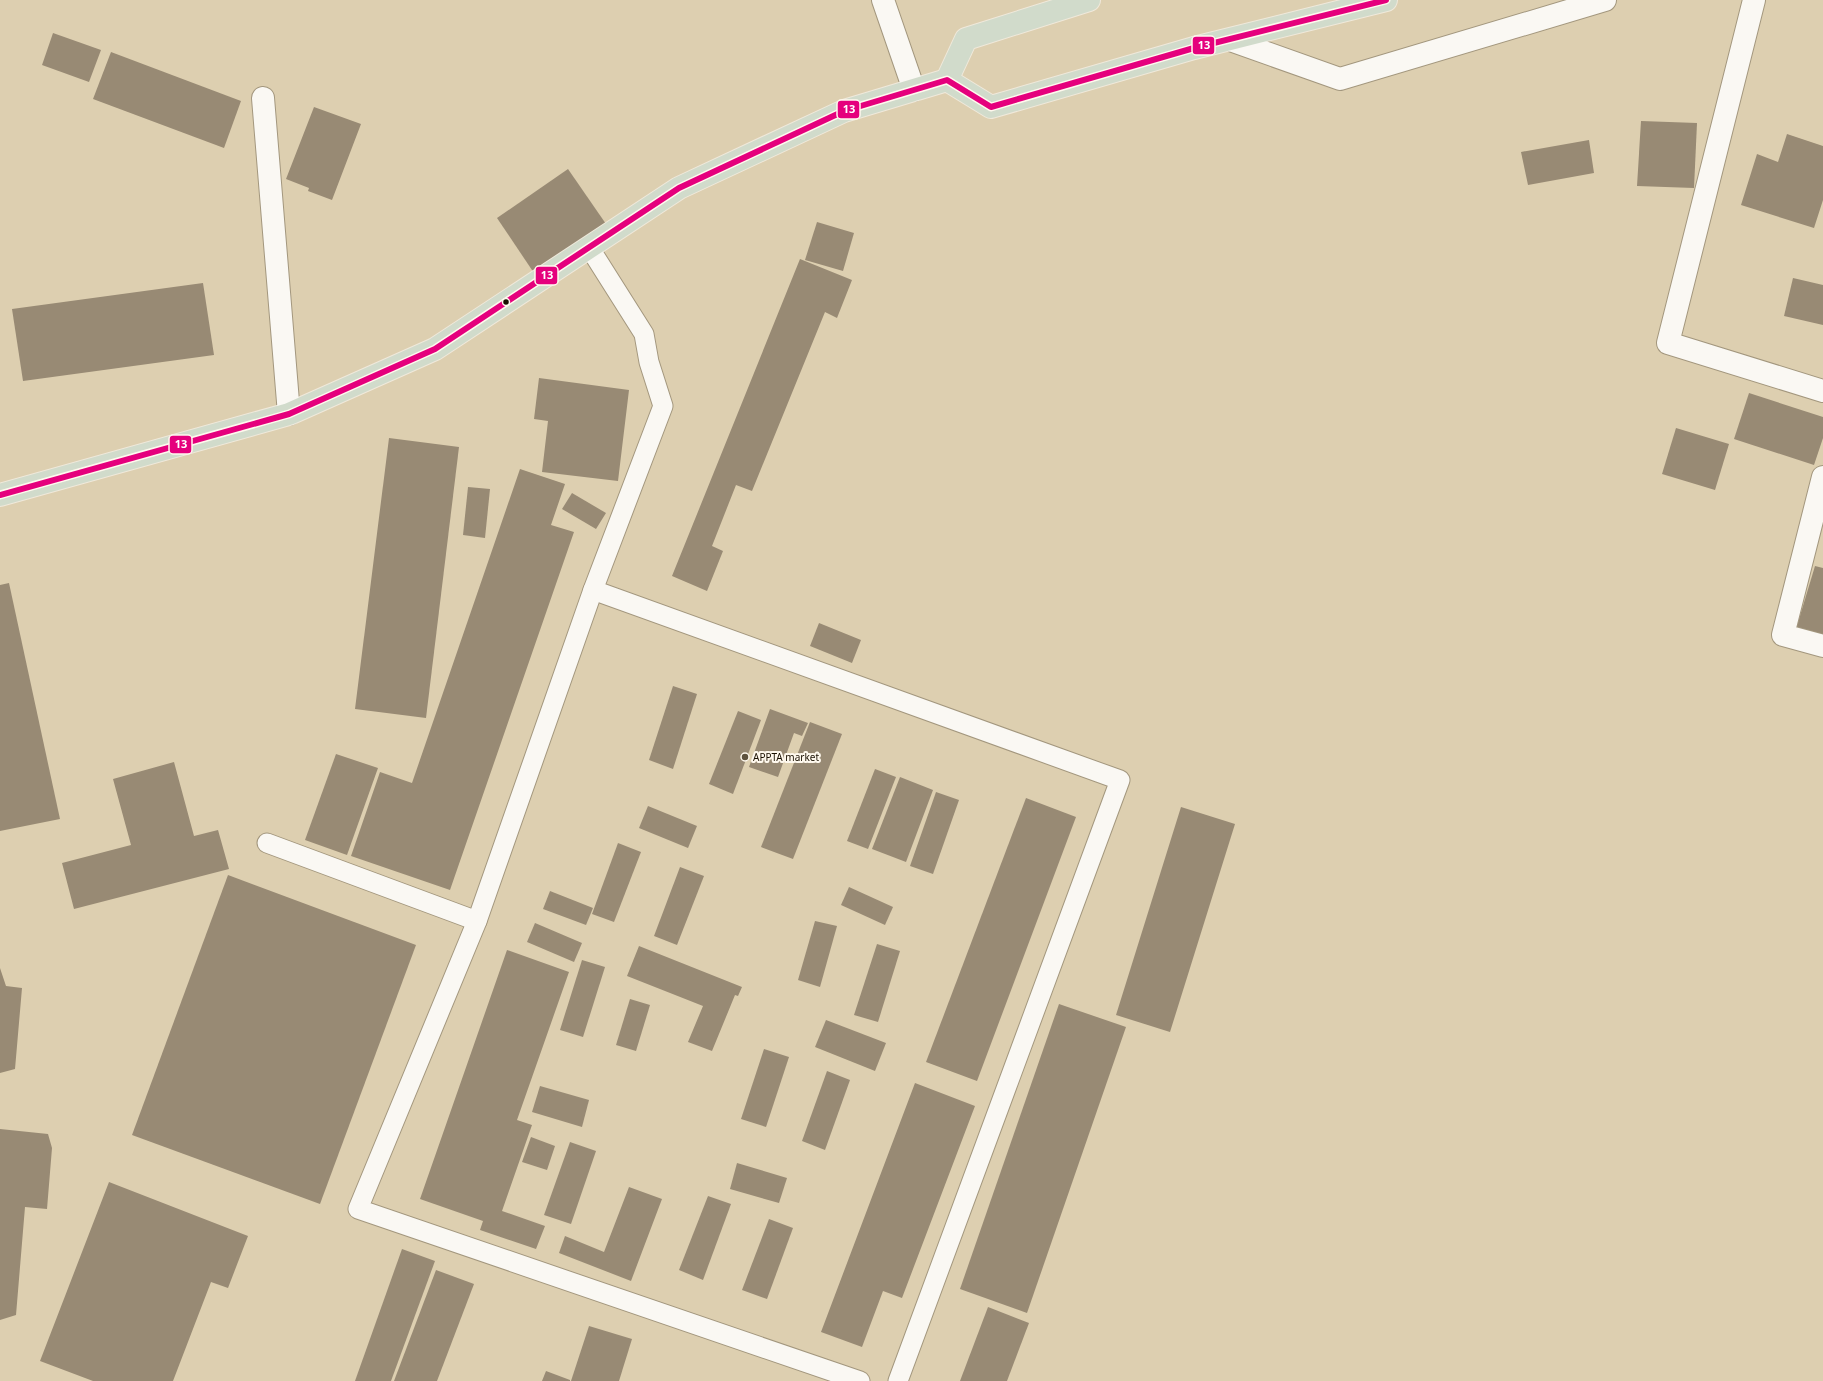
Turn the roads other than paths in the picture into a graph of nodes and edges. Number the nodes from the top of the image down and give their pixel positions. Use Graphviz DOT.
graph roads {
  1 [pos="884,0"];
  2 [pos="1089,0"];
  3 [pos="1386,0"];
  4 [pos="1605,0"];
  5 [pos="1754,0"];
  6 [pos="1230,40"];
  7 [pos="947,80"];
  8 [pos="914,90"];
  9 [pos="263,98"];
  10 [pos="589,247"];
  11 [pos="1823,391"];
  12 [pos="289,414"];
  13 [pos="1823,477"];
  14 [pos="0,495"];
  15 [pos="593,590"];
  16 [pos="1823,646"];
  17 [pos="268,843"];
  18 [pos="477,921"];
  19 [pos="860,1381"];
  20 [pos="898,1381"];
  1 -- 8 [label="street"];
  2 -- 7 [label="highway"];
  3 -- 6 [label="highway"];
  4 -- 6 [label="street"];
  5 -- 11 [label="street"];
  6 -- 7 [label="highway"];
  7 -- 8 [label="highway"];
  8 -- 10 [label="highway"];
  9 -- 12 [label="street"];
  10 -- 12 [label="highway"];
  10 -- 15 [label="lane"];
  12 -- 14 [label="highway"];
  13 -- 16 [label="street"];
  15 -- 18 [label="lane"];
  15 -- 20 [label="lane"];
  17 -- 18 [label="lane"];
  18 -- 19 [label="lane"];
}
